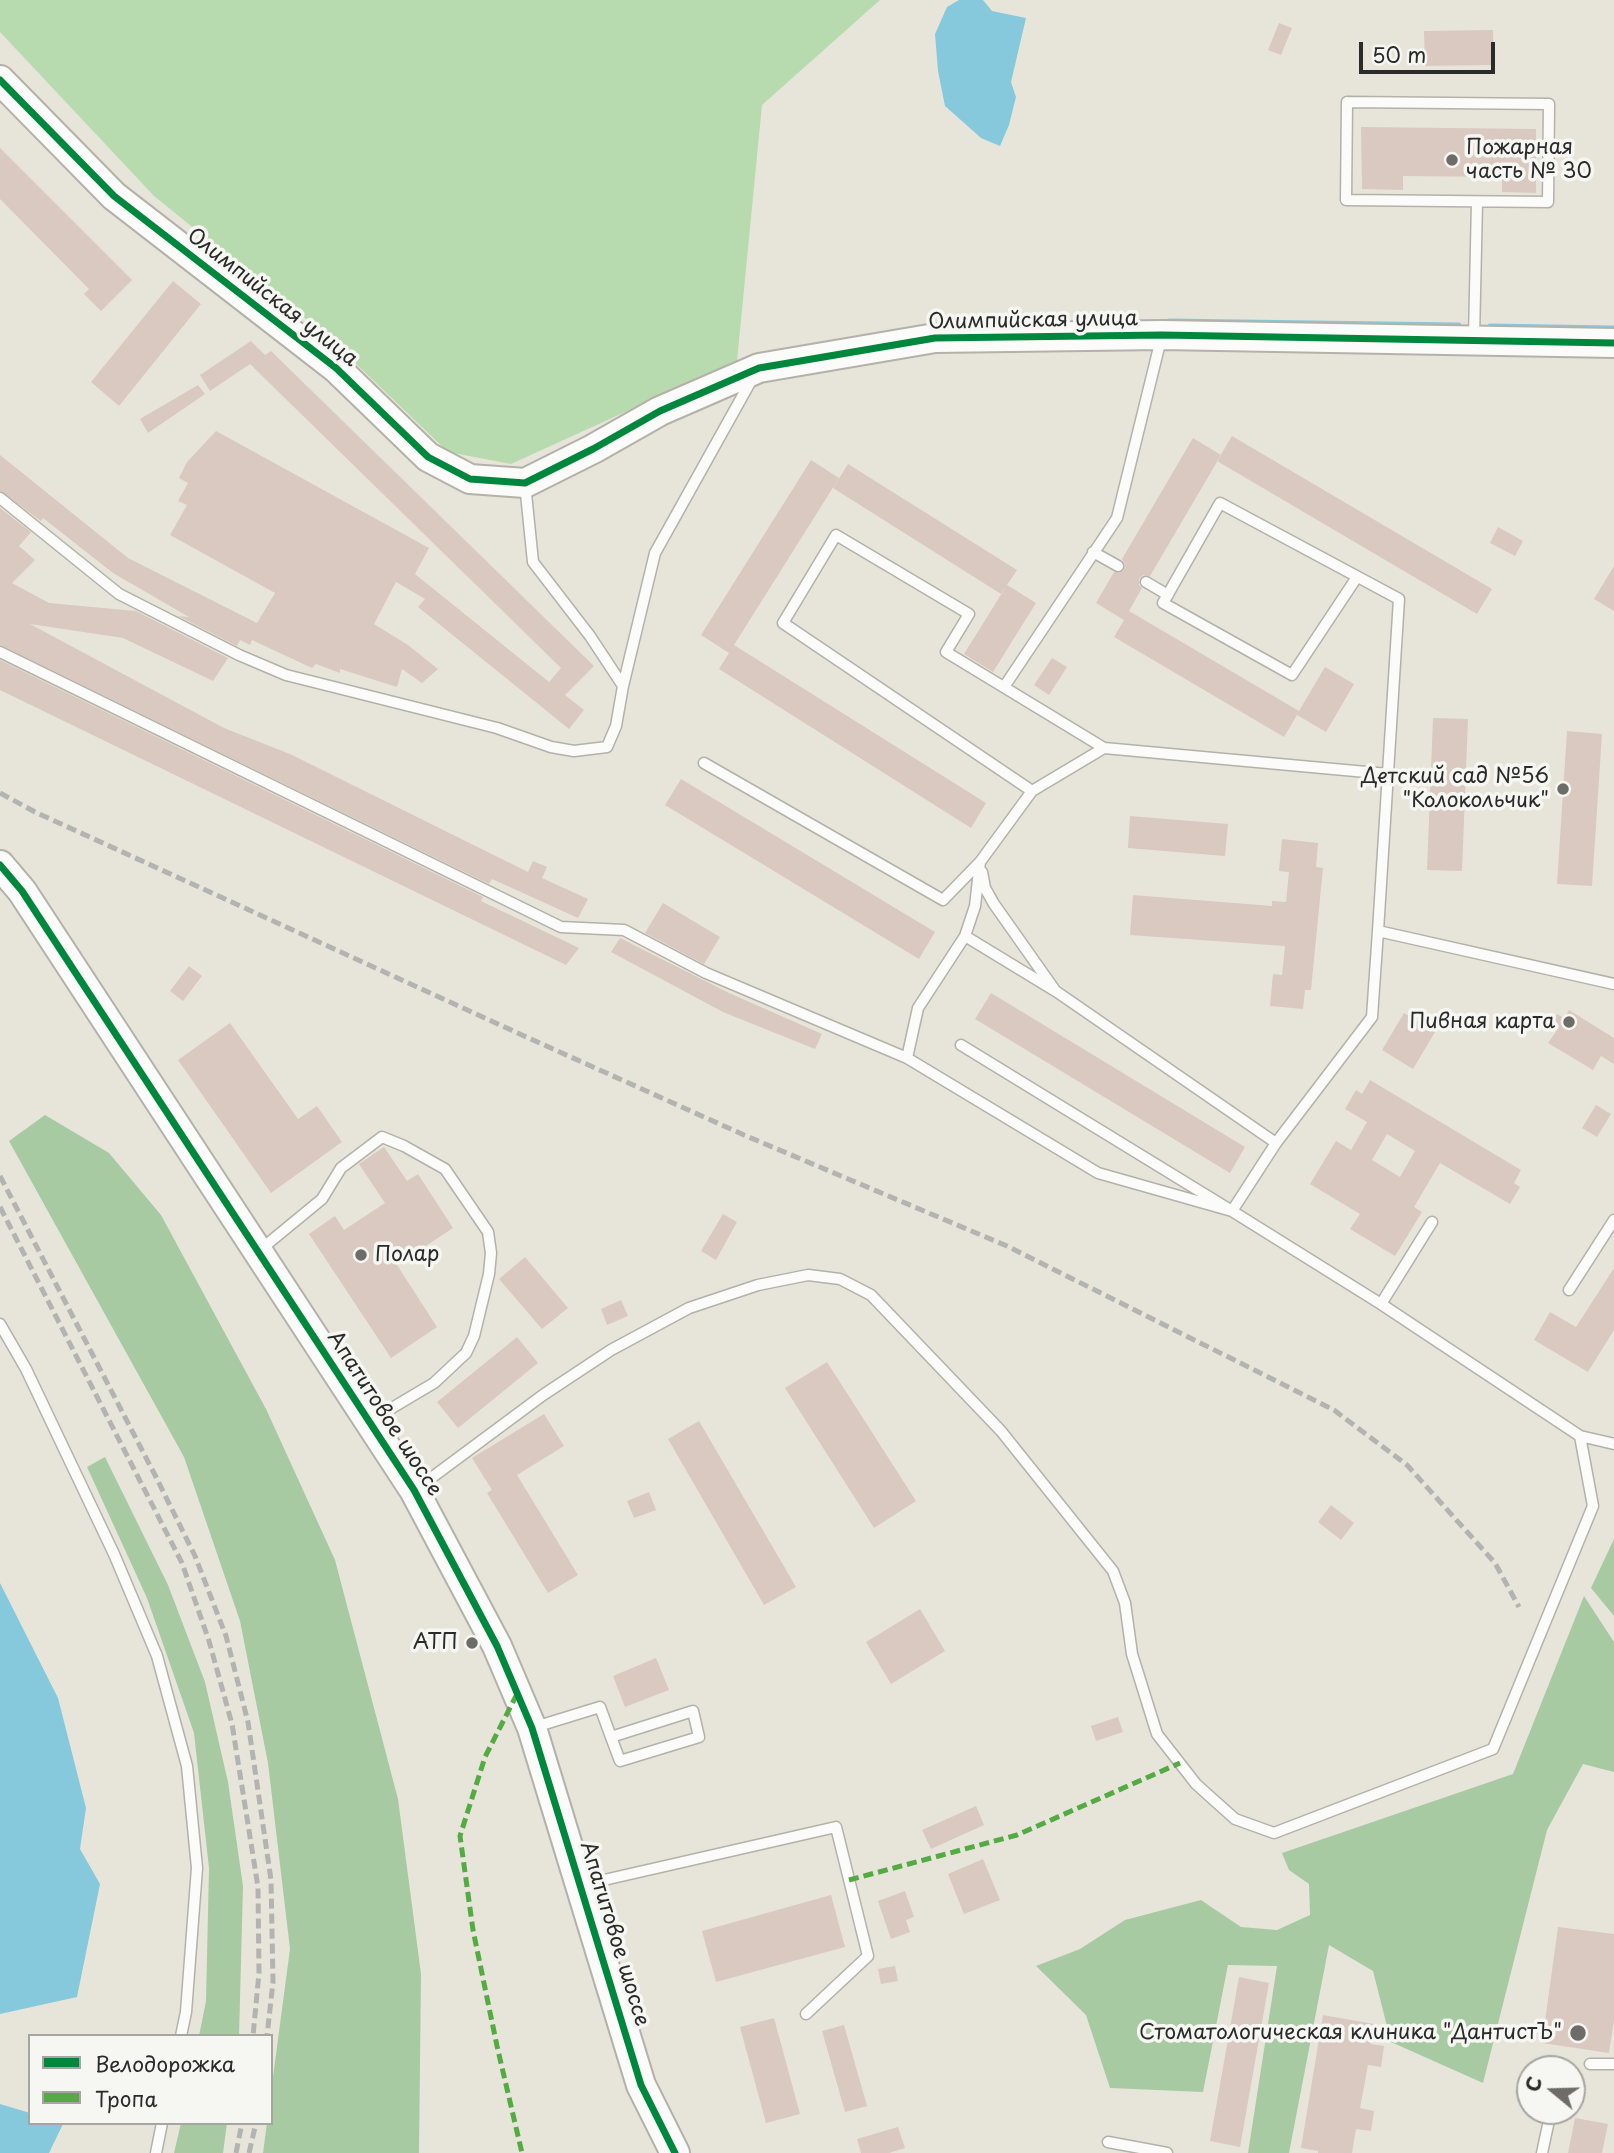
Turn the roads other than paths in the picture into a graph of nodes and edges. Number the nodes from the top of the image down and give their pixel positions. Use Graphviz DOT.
graph roads {
  1 [pos="0,80"];
  2 [pos="1477,202"];
  3 [pos="1162,335"];
  4 [pos="1474,341"];
  5 [pos="1614,343"];
  6 [pos="759,368"];
  7 [pos="525,483"];
  8 [pos="0,498"];
  9 [pos="1093,552"];
  10 [pos="1118,566"];
  11 [pos="1357,577"];
  12 [pos="1146,582"];
  13 [pos="1168,595"];
  14 [pos="0,652"];
  15 [pos="623,686"];
  16 [pos="1004,687"];
  17 [pos="1104,748"];
  18 [pos="704,763"];
  19 [pos="1388,775"];
  20 [pos="1032,791"];
  21 [pos="980,862"];
  22 [pos="0,865"];
  23 [pos="1378,931"];
  24 [pos="965,936"];
  25 [pos="1614,984"];
  26 [pos="1057,992"];
  27 [pos="961,1045"];
  28 [pos="907,1058"];
  29 [pos="1276,1143"];
  30 [pos="1232,1211"];
  31 [pos="1614,1220"];
  32 [pos="1432,1222"];
  33 [pos="258,1252"];
  34 [pos="1569,1290"];
  35 [pos="1381,1304"];
  36 [pos="0,1324"];
  37 [pos="369,1422"];
  38 [pos="1580,1436"];
  39 [pos="1614,1444"];
  40 [pos="414,1490"];
  41 [pos="532,1728"];
  42 [pos="611,1737"];
  43 [pos="581,1885"];
  44 [pos="806,2014"];
  45 [pos="181,2034"];
  46 [pos="1590,2064"];
  47 [pos="1614,2064"];
  48 [pos="162,2125"];
  49 [pos="1548,2125"];
  50 [pos="1108,2142"];
  51 [pos="156,2153"];
  52 [pos="675,2153"];
  53 [pos="1167,2153"];
  54 [pos="1542,2153"];
  1 -- 7 [label="street, Олимпийская улица"];
  2 -- 2 [label="lane"];
  2 -- 4 [label="lane"];
  3 -- 4 [label="street, Олимпийская улица"];
  3 -- 6 [label="street, Олимпийская улица"];
  3 -- 9 [label="lane"];
  4 -- 5 [label="street, Олимпийская улица"];
  6 -- 7 [label="street, Олимпийская улица"];
  6 -- 15 [label="lane"];
  7 -- 15 [label="lane"];
  8 -- 15 [label="lane"];
  9 -- 10 [label="lane"];
  9 -- 16 [label="lane"];
  11 -- 13 [label="lane"];
  11 -- 13 [label="lane"];
  11 -- 19 [label="lane"];
  12 -- 13 [label="lane"];
  14 -- 28 [label="lane"];
  16 -- 17 [label="lane"];
  16 -- 20 [label="lane"];
  17 -- 19 [label="lane"];
  17 -- 20 [label="lane"];
  18 -- 21 [label="lane"];
  19 -- 23 [label="lane"];
  20 -- 21 [label="lane"];
  21 -- 24 [label="lane"];
  21 -- 26 [label="lane"];
  22 -- 33 [label="street, Апатитовое шоссе"];
  23 -- 25 [label="lane"];
  23 -- 29 [label="lane"];
  24 -- 26 [label="lane"];
  24 -- 28 [label="lane"];
  26 -- 29 [label="lane"];
  27 -- 30 [label="lane"];
  28 -- 30 [label="lane"];
  29 -- 30 [label="lane"];
  30 -- 35 [label="lane"];
  31 -- 34 [label="lane"];
  32 -- 35 [label="lane"];
  33 -- 37 [label="street, Апатитовое шоссе"];
  33 -- 37 [label="lane"];
  35 -- 38 [label="lane"];
  36 -- 45 [label="lane"];
  37 -- 40 [label="street, Апатитовое шоссе"];
  38 -- 39 [label="lane"];
  38 -- 40 [label="lane"];
  40 -- 41 [label="street, Апатитовое шоссе"];
  41 -- 42 [label="lane"];
  41 -- 43 [label="street, Апатитовое шоссе"];
  42 -- 42 [label="lane"];
  43 -- 44 [label="lane"];
  43 -- 52 [label="street, Апатитовое шоссе"];
  46 -- 47 [label="lane"];
  48 -- 51 [label="lane"];
  49 -- 54 [label="lane"];
  50 -- 53 [label="lane"];
}
